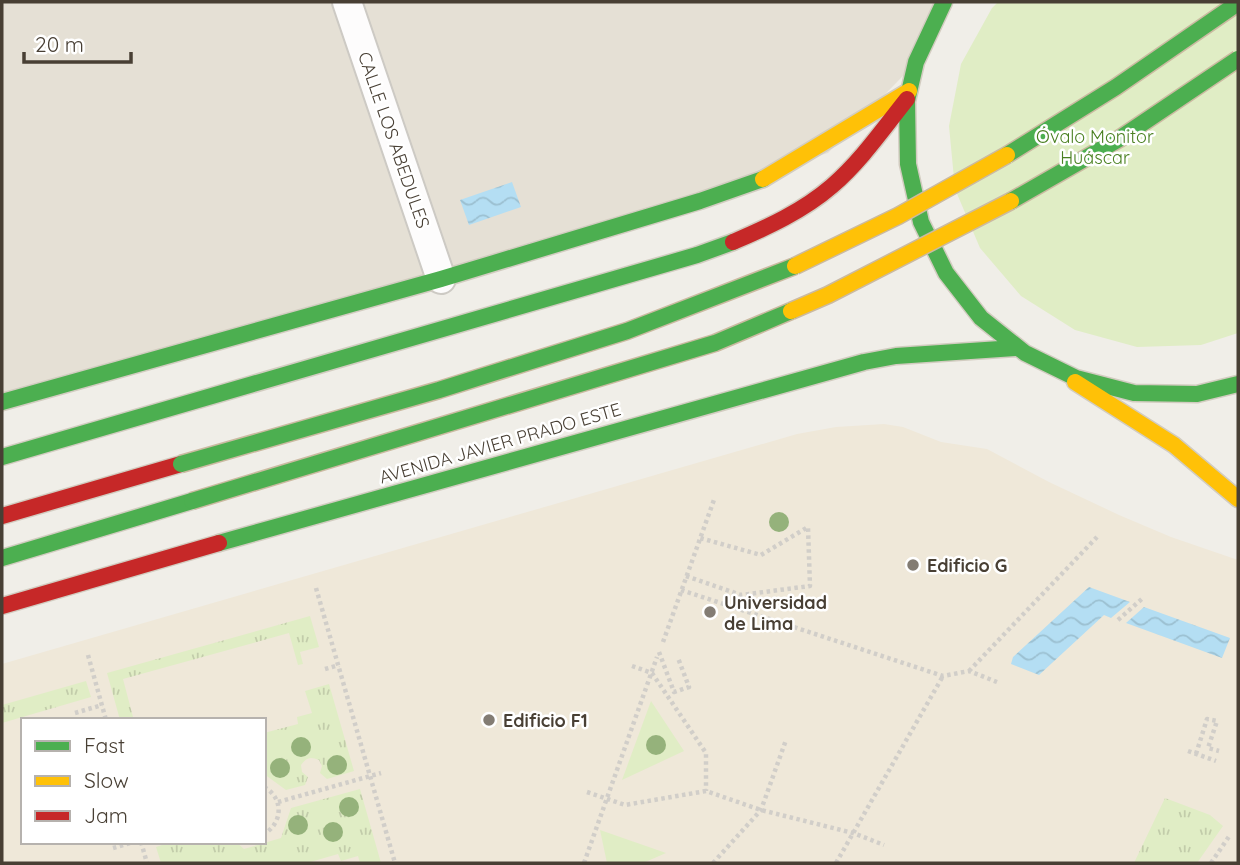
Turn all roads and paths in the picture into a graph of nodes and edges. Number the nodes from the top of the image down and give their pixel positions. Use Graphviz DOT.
graph roads {
  1 [pos="347,2"];
  2 [pos="944,2"];
  3 [pos="1238,3"];
  4 [pos="1238,59"];
  5 [pos="908,95"];
  6 [pos="441,279"];
  7 [pos="1015,348"];
  8 [pos="1068,377"];
  9 [pos="1238,384"];
  10 [pos="2,402"];
  11 [pos="2,457"];
  12 [pos="715,497"];
  13 [pos="1238,499"];
  14 [pos="2,516"];
  15 [pos="1097,537"];
  16 [pos="700,538"];
  17 [pos="2,558"];
  18 [pos="686,576"];
  19 [pos="316,588"];
  20 [pos="681,590"];
  21 [pos="1144,597"];
  22 [pos="2,606"];
  23 [pos="1118,620"];
  24 [pos="663,642"];
  25 [pos="88,655"];
  26 [pos="678,658"];
  27 [pos="339,666"];
  28 [pos="632,666"];
  29 [pos="325,669"];
  30 [pos="969,671"];
  31 [pos="652,673"];
  32 [pos="943,676"];
  33 [pos="997,682"];
  34 [pos="102,705"];
  35 [pos="75,713"];
  36 [pos="105,718"];
  37 [pos="786,740"];
  38 [pos="1188,751"];
  39 [pos="1219,751"];
  40 [pos="1196,754"];
  41 [pos="1216,761"];
  42 [pos="381,773"];
  43 [pos="370,776"];
  44 [pos="266,789"];
  45 [pos="706,791"];
  46 [pos="587,792"];
  47 [pos="607,798"];
  48 [pos="278,803"];
  49 [pos="761,810"];
  50 [pos="266,833"];
  51 [pos="853,833"];
  52 [pos="1230,835"];
  53 [pos="127,844"];
  54 [pos="142,844"];
  55 [pos="884,845"];
  56 [pos="113,848"];
  57 [pos="147,863"];
  58 [pos="395,863"];
  59 [pos="584,863"];
  60 [pos="713,863"];
  61 [pos="836,863"];
  62 [pos="1211,863"];
  1 -- 6 [label="street, CALLE LOS ABEDULES"];
  2 -- 5 [label="main road"];
  3 -- 14 [label="main road, bridge"];
  4 -- 17 [label="main road, bridge"];
  5 -- 6 [label="main road"];
  5 -- 7 [label="main road"];
  5 -- 11 [label="main road"];
  6 -- 10 [label="main road"];
  7 -- 8 [label="main road"];
  7 -- 22 [label="main road, AVENIDA JAVIER PRADO ESTE"];
  8 -- 9 [label="main road"];
  8 -- 13 [label="main road"];
  12 -- 16 [label="path"];
  15 -- 30 [label="path"];
  16 -- 18 [label="path"];
  16 -- 18 [label="path"];
  18 -- 20 [label="path"];
  19 -- 27 [label="path"];
  20 -- 24 [label="path"];
  20 -- 32 [label="path"];
  21 -- 23 [label="path"];
  25 -- 34 [label="path"];
  26 -- 31 [label="path"];
  27 -- 29 [label="path"];
  27 -- 43 [label="path"];
  28 -- 31 [label="path"];
  30 -- 32 [label="path"];
  30 -- 33 [label="path"];
  31 -- 45 [label="path"];
  31 -- 47 [label="path"];
  32 -- 51 [label="path"];
  34 -- 35 [label="path"];
  34 -- 36 [label="path"];
  37 -- 49 [label="path"];
  38 -- 40 [label="path"];
  39 -- 40 [label="path"];
  40 -- 41 [label="path"];
  42 -- 43 [label="path"];
  43 -- 48 [label="path"];
  43 -- 58 [label="path"];
  44 -- 48 [label="path"];
  45 -- 47 [label="path"];
  45 -- 49 [label="path"];
  46 -- 47 [label="path"];
  47 -- 59 [label="path"];
  48 -- 50 [label="path"];
  49 -- 51 [label="path"];
  49 -- 60 [label="path"];
  51 -- 55 [label="path"];
  51 -- 61 [label="path"];
  52 -- 62 [label="path"];
  53 -- 56 [label="path"];
  54 -- 57 [label="path"];
}
